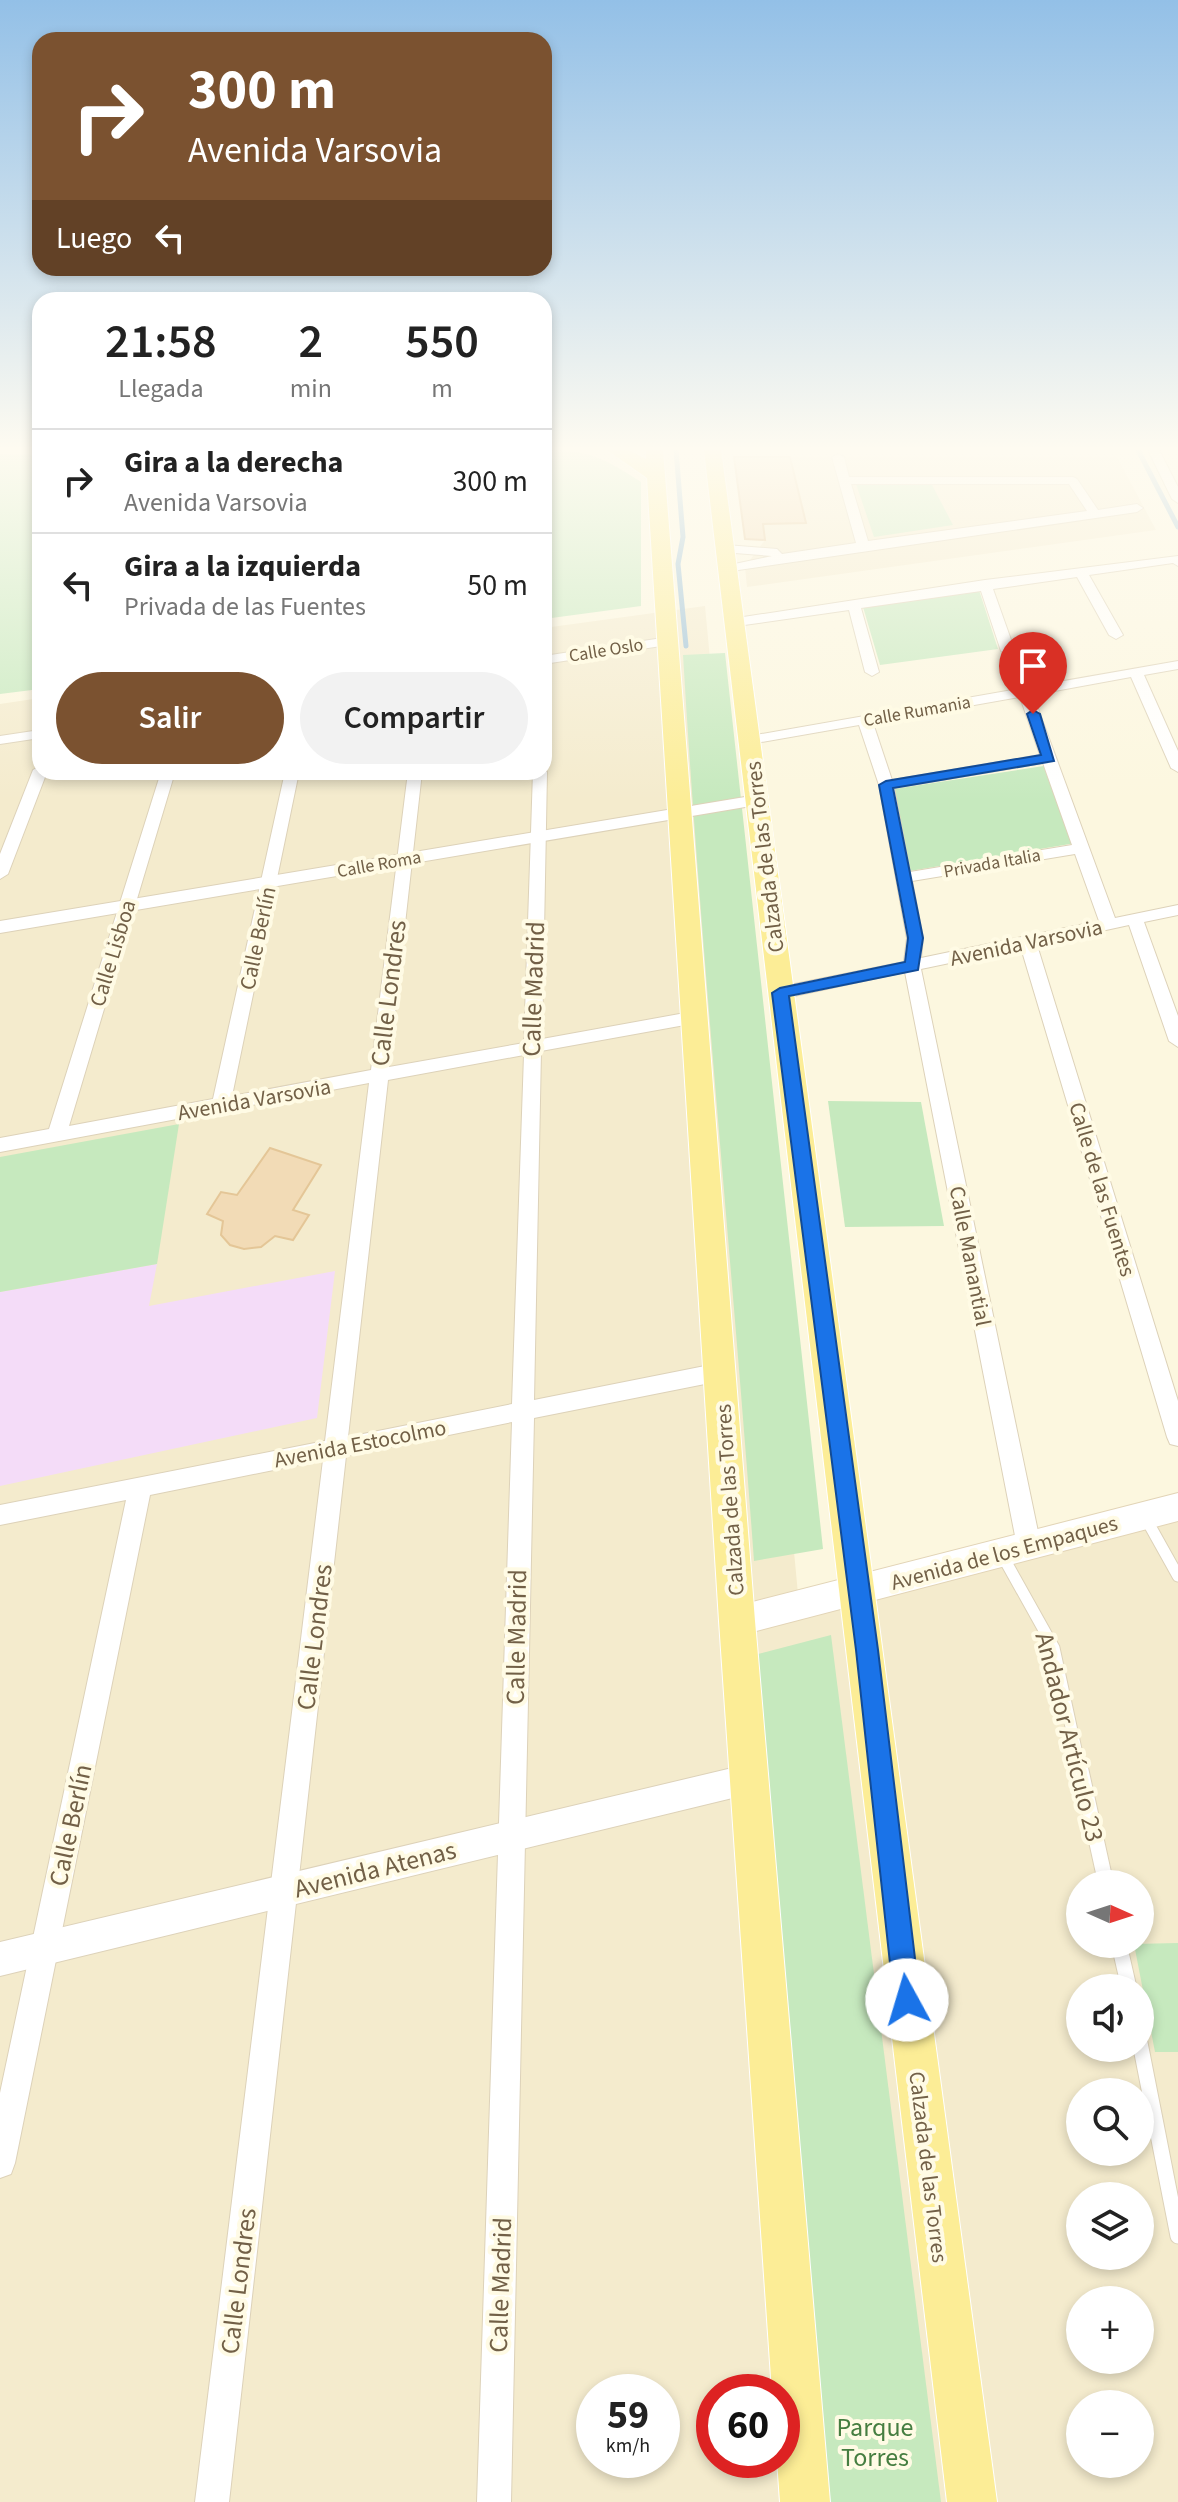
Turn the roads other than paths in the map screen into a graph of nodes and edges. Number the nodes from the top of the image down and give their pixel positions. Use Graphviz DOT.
graph roads {
  1 [pos="663,567"];
  2 [pos="729,567"];
  3 [pos="1121,567"];
  4 [pos="1080,571"];
  5 [pos="985,584"];
  6 [pos="854,605"];
  7 [pos="737,622"];
  8 [pos="1116,635"];
  9 [pos="669,641"];
  10 [pos="1008,651"];
  11 [pos="552,659"];
  12 [pos="1178,665"];
  13 [pos="872,672"];
  14 [pos="1136,673"];
  15 [pos="1025,692"];
  16 [pos="865,720"];
  17 [pos="32,735"];
  18 [pos="0,740"];
  19 [pos="750,740"];
  20 [pos="1049,758"];
  21 [pos="1178,768"];
  22 [pos="36,780"];
  23 [pos="166,780"];
  24 [pos="290,780"];
  25 [pos="414,780"];
  26 [pos="540,780"];
  27 [pos="886,785"];
  28 [pos="757,800"];
  29 [pos="681,810"];
  30 [pos="539,836"];
  31 [pos="1081,848"];
  32 [pos="404,859"];
  33 [pos="0,874"];
  34 [pos="904,878"];
  35 [pos="269,882"];
  36 [pos="127,906"];
  37 [pos="1178,910"];
  38 [pos="1135,920"];
  39 [pos="1109,925"];
  40 [pos="0,927"];
  41 [pos="1028,942"];
  42 [pos="912,966"];
  43 [pos="780,993"];
  44 [pos="696,1017"];
  45 [pos="1178,1041"];
  46 [pos="531,1047"];
  47 [pos="379,1076"];
  48 [pos="221,1104"];
  49 [pos="57,1135"];
  50 [pos="0,1145"];
  51 [pos="720,1372"];
  52 [pos="522,1411"];
  53 [pos="1178,1437"];
  54 [pos="335,1448"];
  55 [pos="140,1487"];
  56 [pos="1178,1507"];
  57 [pos="0,1515"];
  58 [pos="1144,1516"];
  59 [pos="1015,1550"];
  60 [pos="1178,1576"];
  61 [pos="858,1590"];
  62 [pos="737,1621"];
  63 [pos="749,1779"];
  64 [pos="511,1836"];
  65 [pos="1103,1870"];
  66 [pos="284,1891"];
  67 [pos="45,1949"];
  68 [pos="0,1959"];
  69 [pos="1144,2062"];
  70 [pos="0,2163"];
  71 [pos="1178,2236"];
  72 [pos="212,2502"];
  73 [pos="494,2502"];
  74 [pos="805,2502"];
  75 [pos="972,2502"];
  1 -- 9 [label="main road, Calzada de las Torres"];
  2 -- 7 [label="main road, Calzada de las Torres"];
  3 -- 4 [label="street"];
  4 -- 5 [label="street"];
  4 -- 8 [label="street"];
  5 -- 6 [label="street"];
  5 -- 10 [label="street"];
  6 -- 7 [label="street"];
  6 -- 13 [label="street"];
  7 -- 19 [label="main road, Calzada de las Torres"];
  9 -- 11 [label="street, Calle Oslo"];
  9 -- 29 [label="main road, Calzada de las Torres"];
  12 -- 14 [label="street, Calle Rumania"];
  14 -- 15 [label="street, Calle Rumania"];
  14 -- 21 [label="street"];
  15 -- 16 [label="street, Calle Rumania"];
  15 -- 20 [label="street"];
  16 -- 19 [label="street, Calle Rumania"];
  16 -- 27 [label="street, Calle Manantial"];
  17 -- 18 [label="street"];
  19 -- 28 [label="main road, Calzada de las Torres"];
  20 -- 27 [label="street"];
  20 -- 31 [label="street"];
  22 -- 33 [label="street"];
  23 -- 36 [label="street, Calle Lisboa"];
  24 -- 35 [label="street, Calle Berlín"];
  25 -- 32 [label="street, Calle Londres"];
  26 -- 30 [label="street, Calle Madrid"];
  27 -- 34 [label="street, Calle Manantial"];
  28 -- 29 [label="street, Calle Roma"];
  28 -- 43 [label="main road, Calzada de las Torres"];
  29 -- 30 [label="street, Calle Roma"];
  29 -- 44 [label="main road, Calzada de las Torres"];
  30 -- 32 [label="street, Calle Roma"];
  30 -- 46 [label="street, Calle Madrid"];
  31 -- 34 [label="street, Privada Italia"];
  31 -- 39 [label="street"];
  32 -- 35 [label="street, Calle Roma"];
  32 -- 47 [label="street, Calle Londres"];
  34 -- 42 [label="street, Calle Manantial"];
  35 -- 36 [label="street, Calle Roma"];
  35 -- 48 [label="street, Calle Berlín"];
  36 -- 40 [label="street, Calle Roma"];
  36 -- 49 [label="street, Calle Lisboa"];
  37 -- 38 [label="street, Avenida Varsovia"];
  38 -- 39 [label="street, Avenida Varsovia"];
  38 -- 45 [label="street"];
  39 -- 41 [label="street, Avenida Varsovia"];
  41 -- 42 [label="street, Avenida Varsovia"];
  41 -- 53 [label="street, Calle de las Fuentes"];
  42 -- 43 [label="street, Avenida Varsovia"];
  42 -- 59 [label="street, Calle Manantial"];
  43 -- 61 [label="main road, Calzada de las Torres"];
  44 -- 46 [label="street, Avenida Varsovia"];
  44 -- 51 [label="main road, Calzada de las Torres"];
  46 -- 47 [label="street, Avenida Varsovia"];
  46 -- 52 [label="street, Calle Madrid"];
  47 -- 48 [label="street, Avenida Varsovia"];
  47 -- 54 [label="street, Calle Londres"];
  48 -- 49 [label="street, Avenida Varsovia"];
  49 -- 50 [label="street, Avenida Varsovia"];
  51 -- 52 [label="street, Avenida Estocolmo"];
  51 -- 62 [label="main road, Calzada de las Torres"];
  52 -- 54 [label="street, Avenida Estocolmo"];
  52 -- 64 [label="street, Calle Madrid"];
  54 -- 55 [label="street, Avenida Estocolmo"];
  54 -- 66 [label="street, Calle Londres"];
  55 -- 57 [label="street, Avenida Estocolmo"];
  55 -- 67 [label="street, Calle Berlín"];
  56 -- 58 [label="main road, Avenida de los Empaques"];
  58 -- 59 [label="main road, Avenida de los Empaques"];
  58 -- 60 [label="lane"];
  59 -- 61 [label="main road, Avenida de los Empaques"];
  59 -- 65 [label="lane, Andador Artículo 23"];
  61 -- 62 [label="main road, Avenida de los Empaques"];
  61 -- 75 [label="main road, Calzada de las Torres"];
  62 -- 63 [label="main road, Calzada de las Torres"];
  63 -- 64 [label="street, Avenida Atenas"];
  63 -- 74 [label="main road, Calzada de las Torres"];
  64 -- 66 [label="street, Avenida Atenas"];
  64 -- 73 [label="street, Calle Madrid"];
  66 -- 67 [label="street, Avenida Atenas"];
  66 -- 72 [label="street, Calle Londres"];
  67 -- 68 [label="street, Avenida Atenas"];
  67 -- 70 [label="street, Calle Berlín"];
  69 -- 71 [label="lane"];
}
